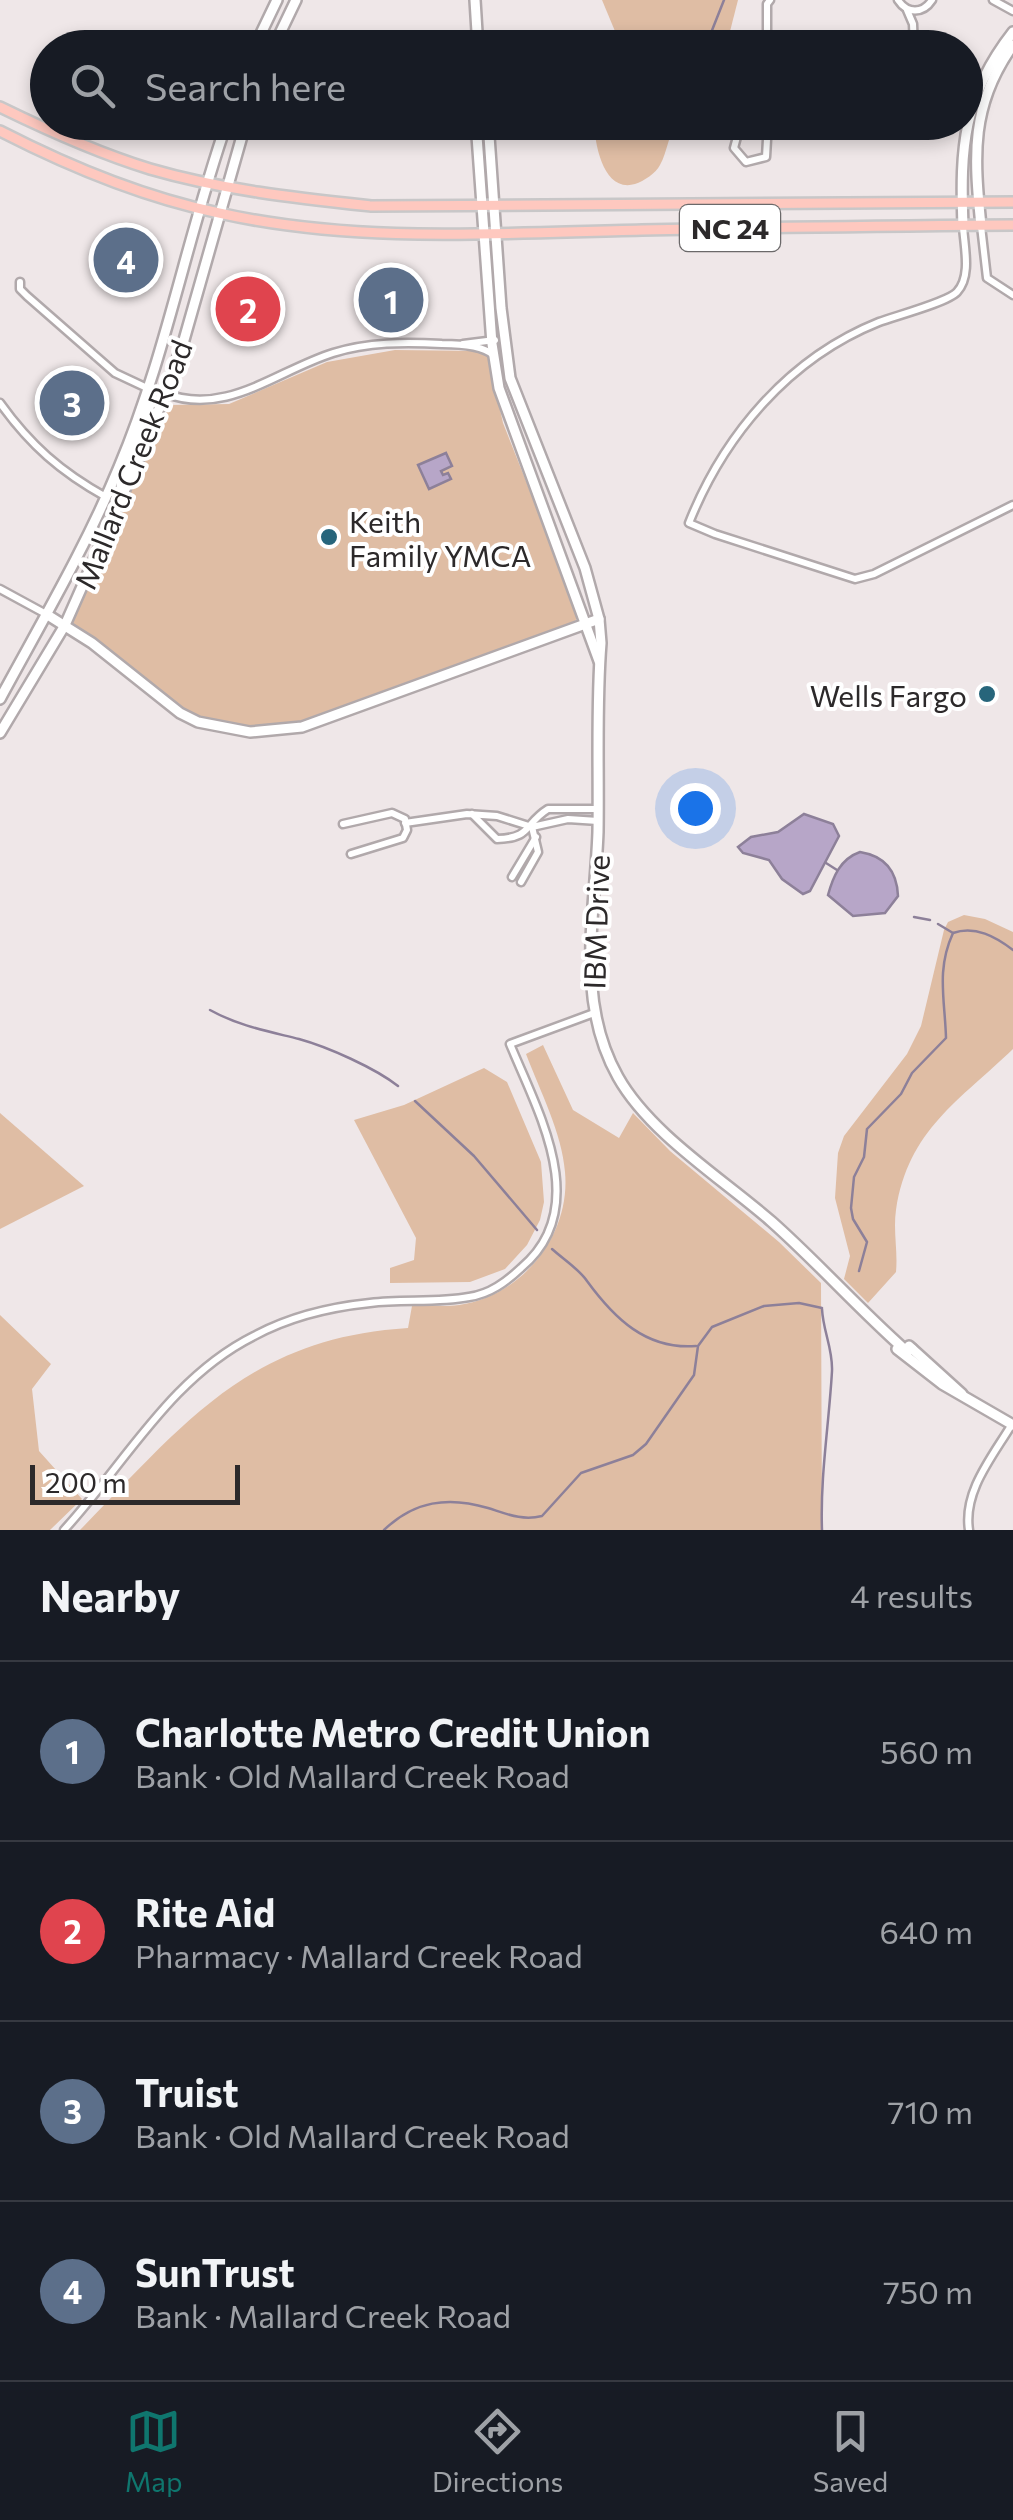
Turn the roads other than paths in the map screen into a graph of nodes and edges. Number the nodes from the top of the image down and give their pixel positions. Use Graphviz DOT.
graph roads {
  1 [pos="277,0"];
  2 [pos="296,0"];
  3 [pos="475,0"];
  4 [pos="770,0"];
  5 [pos="898,0"];
  6 [pos="932,0"];
  7 [pos="993,0"];
  8 [pos="906,10"];
  9 [pos="920,10"];
  10 [pos="1013,11"];
  11 [pos="913,24"];
  12 [pos="263,30"];
  13 [pos="282,30"];
  14 [pos="477,30"];
  15 [pos="768,30"];
  16 [pos="913,30"];
  17 [pos="1013,32"];
  18 [pos="1013,45"];
  19 [pos="983,76"];
  20 [pos="0,106"];
  21 [pos="983,111"];
  22 [pos="30,119"];
  23 [pos="0,131"];
  24 [pos="76,140"];
  25 [pos="220,140"];
  26 [pos="241,140"];
  27 [pos="477,140"];
  28 [pos="489,140"];
  29 [pos="736,140"];
  30 [pos="767,140"];
  31 [pos="964,140"];
  32 [pos="976,140"];
  33 [pos="206,181"];
  34 [pos="228,186"];
  35 [pos="962,202"];
  36 [pos="979,202"];
  37 [pos="1013,202"];
  38 [pos="494,206"];
  39 [pos="482,207"];
  40 [pos="198,208"];
  41 [pos="220,214"];
  42 [pos="964,226"];
  43 [pos="981,226"];
  44 [pos="1013,226"];
  45 [pos="484,234"];
  46 [pos="497,234"];
  47 [pos="20,282"];
  48 [pos="1013,295"];
  49 [pos="492,340"];
  50 [pos="504,340"];
  51 [pos="461,344"];
  52 [pos="494,356"];
  53 [pos="147,388"];
  54 [pos="164,393"];
  55 [pos="0,403"];
  56 [pos="124,495"];
  57 [pos="106,496"];
  58 [pos="1013,506"];
  59 [pos="0,589"];
  60 [pos="46,614"];
  61 [pos="599,619"];
  62 [pos="586,623"];
  63 [pos="65,625"];
  64 [pos="600,664"];
  65 [pos="0,699"];
  66 [pos="0,733"];
  67 [pos="597,809"];
  68 [pos="472,814"];
  69 [pos="598,821"];
  70 [pos="343,824"];
  71 [pos="404,824"];
  72 [pos="532,827"];
  73 [pos="536,836"];
  74 [pos="350,854"];
  75 [pos="522,858"];
  76 [pos="529,865"];
  77 [pos="512,877"];
  78 [pos="520,882"];
  79 [pos="594,1013"];
  80 [pos="864,1310"];
  81 [pos="962,1394"];
  82 [pos="1013,1424"];
  83 [pos="64,1530"];
  84 [pos="969,1530"];
  1 -- 12 [label="street"];
  2 -- 13 [label="street"];
  3 -- 14 [label="street"];
  4 -- 15 [label="street"];
  5 -- 8 [label="street"];
  6 -- 9 [label="street"];
  7 -- 10 [label="street"];
  8 -- 9 [label="street"];
  8 -- 11 [label="street"];
  9 -- 11 [label="street"];
  11 -- 16 [label="street"];
  17 -- 19 [label="street"];
  18 -- 21 [label="street"];
  20 -- 22 [label="main road, NC 24"];
  23 -- 40 [label="main road, NC 24"];
  24 -- 33 [label="main road, NC 24"];
  25 -- 33 [label="street, Mallard Creek Road"];
  26 -- 34 [label="street, Mallard Creek Road"];
  27 -- 39 [label="street, IBM Drive"];
  28 -- 38 [label="street, IBM Drive"];
  29 -- 30 [label="street"];
  31 -- 35 [label="street"];
  32 -- 36 [label="street"];
  33 -- 34 [label="main road, NC 24"];
  33 -- 40 [label="street, Mallard Creek Road"];
  34 -- 39 [label="main road, NC 24"];
  34 -- 41 [label="street, Mallard Creek Road"];
  35 -- 36 [label="main road, NC 24"];
  35 -- 38 [label="main road, NC 24"];
  35 -- 42 [label="street"];
  36 -- 37 [label="main road, NC 24"];
  36 -- 43 [label="street"];
  38 -- 39 [label="main road, NC 24"];
  38 -- 46 [label="street, IBM Drive"];
  39 -- 45 [label="street, IBM Drive"];
  40 -- 41 [label="main road, NC 24"];
  40 -- 53 [label="street, Mallard Creek Road"];
  41 -- 45 [label="main road, NC 24"];
  41 -- 54 [label="street, Mallard Creek Road"];
  42 -- 43 [label="main road, NC 24"];
  42 -- 46 [label="main road, NC 24"];
  42 -- 58 [label="street"];
  43 -- 44 [label="main road, NC 24"];
  43 -- 48 [label="street"];
  45 -- 46 [label="main road, NC 24"];
  45 -- 49 [label="street, IBM Drive"];
  46 -- 50 [label="street, IBM Drive"];
  47 -- 53 [label="street"];
  49 -- 50 [label="street"];
  49 -- 51 [label="street"];
  49 -- 52 [label="street, IBM Drive"];
  50 -- 61 [label="street, IBM Drive"];
  51 -- 52 [label="street"];
  51 -- 54 [label="street"];
  52 -- 62 [label="street, IBM Drive"];
  53 -- 56 [label="street"];
  53 -- 57 [label="street, Mallard Creek Road"];
  54 -- 56 [label="street, Mallard Creek Road"];
  55 -- 57 [label="street"];
  56 -- 63 [label="street, Mallard Creek Road"];
  57 -- 60 [label="street, Mallard Creek Road"];
  59 -- 60 [label="street"];
  60 -- 63 [label="street"];
  60 -- 65 [label="street, Mallard Creek Road"];
  61 -- 62 [label="street"];
  61 -- 64 [label="street, IBM Drive"];
  62 -- 63 [label="street"];
  62 -- 64 [label="street, IBM Drive"];
  63 -- 66 [label="street, Mallard Creek Road"];
  64 -- 67 [label="street, IBM Drive"];
  67 -- 69 [label="street, IBM Drive"];
  67 -- 72 [label="street"];
  68 -- 71 [label="street"];
  68 -- 72 [label="street"];
  68 -- 72 [label="street"];
  69 -- 72 [label="street"];
  69 -- 79 [label="street, IBM Drive"];
  70 -- 71 [label="street"];
  71 -- 74 [label="street"];
  72 -- 73 [label="street"];
  73 -- 75 [label="street"];
  73 -- 76 [label="street"];
  75 -- 76 [label="street"];
  75 -- 77 [label="street"];
  76 -- 78 [label="street"];
  79 -- 80 [label="street, IBM Drive"];
  79 -- 83 [label="street"];
  80 -- 81 [label="street, IBM Drive"];
  80 -- 81 [label="street, IBM Drive"];
  81 -- 82 [label="street, IBM Drive"];
  82 -- 84 [label="street"];
}
